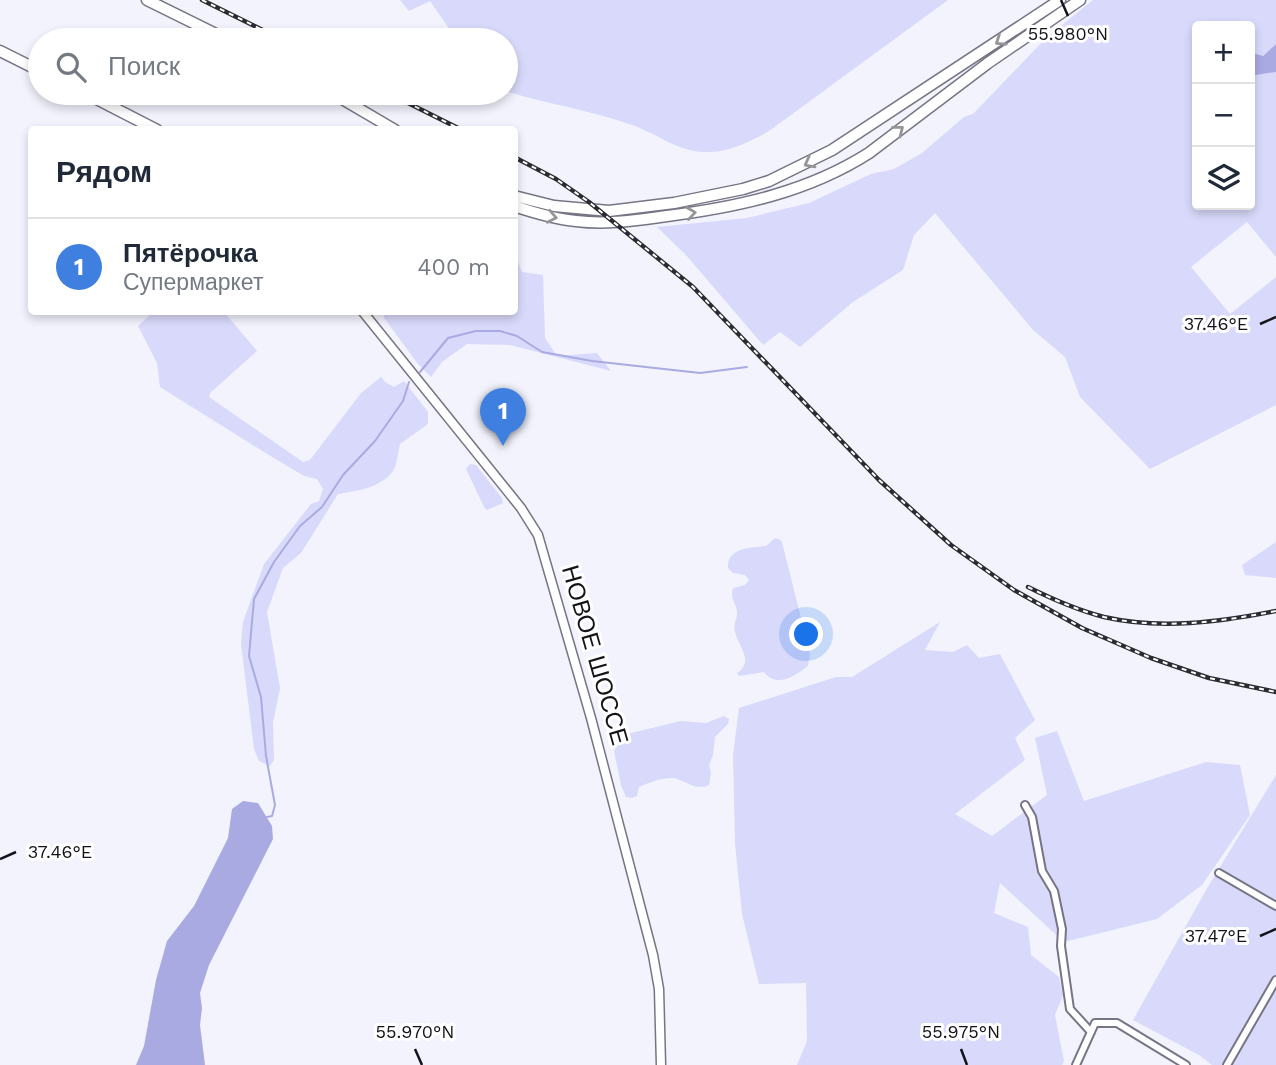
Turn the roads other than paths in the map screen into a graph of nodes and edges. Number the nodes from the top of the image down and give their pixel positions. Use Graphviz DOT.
graph roads {
  1 [pos="147,0"];
  2 [pos="1060,0"];
  3 [pos="1080,0"];
  4 [pos="204,28"];
  5 [pos="0,51"];
  6 [pos="28,65"];
  7 [pos="108,105"];
  8 [pos="352,105"];
  9 [pos="149,126"];
  10 [pos="388,126"];
  11 [pos="518,197"];
  12 [pos="518,207"];
  13 [pos="365,315"];
  14 [pos="372,315"];
  15 [pos="381,334"];
  16 [pos="1025,805"];
  17 [pos="1219,873"];
  18 [pos="1276,906"];
  19 [pos="1276,980"];
  20 [pos="1090,1032"];
  21 [pos="661,1065"];
  22 [pos="1076,1065"];
  23 [pos="1186,1065"];
  24 [pos="1227,1065"];
  1 -- 4 [label="main road"];
  2 -- 11 [label="main road, one-way"];
  12 -- 3 [label="main road, one-way"];
  5 -- 6 [label="main road"];
  7 -- 9 [label="main road"];
  8 -- 10 [label="main road"];
  13 -- 15 [label="main road, НОВОЕ ШОССЕ"];
  14 -- 15 [label="main road"];
  15 -- 21 [label="main road, НОВОЕ ШОССЕ"];
  16 -- 20 [label="street"];
  17 -- 18 [label="street"];
  19 -- 24 [label="street"];
  20 -- 22 [label="street"];
  20 -- 23 [label="street"];
}
